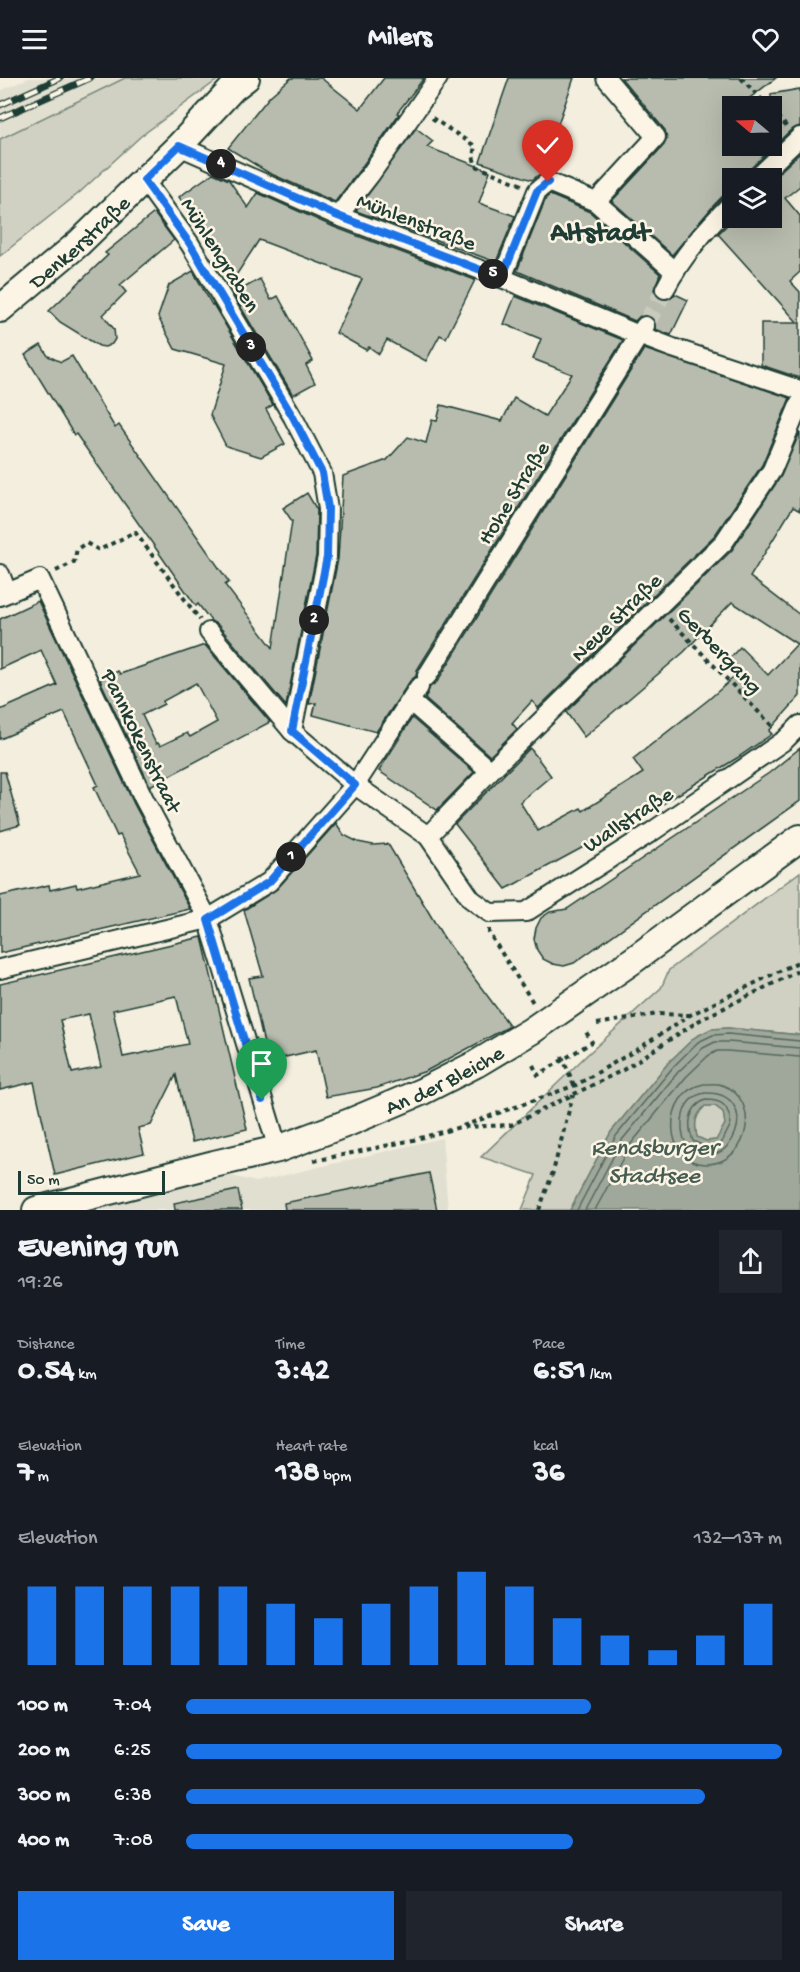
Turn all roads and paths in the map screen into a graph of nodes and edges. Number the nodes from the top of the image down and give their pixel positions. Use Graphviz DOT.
graph roads {
  1 [pos="246,78"];
  2 [pos="438,78"];
  3 [pos="606,78"];
  4 [pos="741,78"];
  5 [pos="758,96"];
  6 [pos="417,108"];
  7 [pos="800,137"];
  8 [pos="179,146"];
  9 [pos="767,168"];
  10 [pos="144,180"];
  11 [pos="537,191"];
  12 [pos="596,202"];
  13 [pos="722,213"];
  14 [pos="338,216"];
  15 [pos="675,272"];
  16 [pos="502,278"];
  17 [pos="665,289"];
  18 [pos="0,309"];
  19 [pos="642,330"];
  20 [pos="800,390"];
  21 [pos="800,403"];
  22 [pos="0,574"];
  23 [pos="39,579"];
  24 [pos="4,594"];
  25 [pos="659,608"];
  26 [pos="209,632"];
  27 [pos="419,688"];
  28 [pos="800,725"];
  29 [pos="292,731"];
  30 [pos="785,740"];
  31 [pos="490,771"];
  32 [pos="355,785"];
  33 [pos="428,836"];
  34 [pos="800,838"];
  35 [pos="490,913"];
  36 [pos="208,920"];
  37 [pos="800,961"];
  38 [pos="0,969"];
  39 [pos="800,970"];
  40 [pos="535,1006"];
  41 [pos="690,1015"];
  42 [pos="597,1024"];
  43 [pos="586,1032"];
  44 [pos="562,1056"];
  45 [pos="565,1061"];
  46 [pos="533,1065"];
  47 [pos="576,1086"];
  48 [pos="573,1094"];
  49 [pos="460,1127"];
  50 [pos="278,1149"];
  51 [pos="310,1162"];
  52 [pos="36,1210"];
  53 [pos="539,1210"];
  1 -- 8 [label="main road, Denkerstraße"];
  2 -- 6 [label="street"];
  3 -- 12 [label="street"];
  4 -- 5 [label="path"];
  6 -- 11 [label="path"];
  6 -- 14 [label="street"];
  7 -- 9 [label="street"];
  8 -- 10 [label="main road, Denkerstraße"];
  8 -- 14 [label="street, Mühlenstraße"];
  10 -- 18 [label="main road, Denkerstraße"];
  10 -- 29 [label="street, Mühlengraben"];
  11 -- 12 [label="street"];
  11 -- 16 [label="street"];
  12 -- 15 [label="street"];
  13 -- 15 [label="street"];
  14 -- 16 [label="street, Mühlenstraße"];
  15 -- 17 [label="street"];
  16 -- 19 [label="street, Mühlenstraße"];
  19 -- 20 [label="street, Mühlenstraße"];
  19 -- 27 [label="street, Hohe Straße"];
  21 -- 25 [label="street, Neue Straße"];
  22 -- 24 [label="street"];
  23 -- 24 [label="street"];
  23 -- 26 [label="path"];
  23 -- 36 [label="street, Pannkokenstraat"];
  25 -- 30 [label="path, Gerbergang"];
  25 -- 31 [label="street, Neue Straße"];
  26 -- 29 [label="street"];
  27 -- 31 [label="street"];
  27 -- 32 [label="street, Hohe Straße"];
  28 -- 30 [label="street, Wallstraße"];
  29 -- 32 [label="street"];
  30 -- 35 [label="street, Wallstraße"];
  31 -- 33 [label="street, Neue Straße"];
  32 -- 33 [label="street"];
  32 -- 36 [label="street, Hohe Straße"];
  33 -- 35 [label="street"];
  34 -- 50 [label="main road, An der Bleiche"];
  35 -- 40 [label="path"];
  36 -- 38 [label="street, Hohe Straße"];
  36 -- 50 [label="street, Pannkokenstraat"];
  37 -- 41 [label="path"];
  39 -- 48 [label="path"];
  41 -- 42 [label="path"];
  41 -- 47 [label="path"];
  43 -- 45 [label="path"];
  44 -- 45 [label="path"];
  45 -- 46 [label="path"];
  45 -- 47 [label="path"];
  47 -- 48 [label="path"];
  47 -- 49 [label="path"];
  48 -- 49 [label="path"];
  48 -- 53 [label="path"];
  49 -- 51 [label="path"];
  50 -- 52 [label="main road, An der Bleiche"];
}
